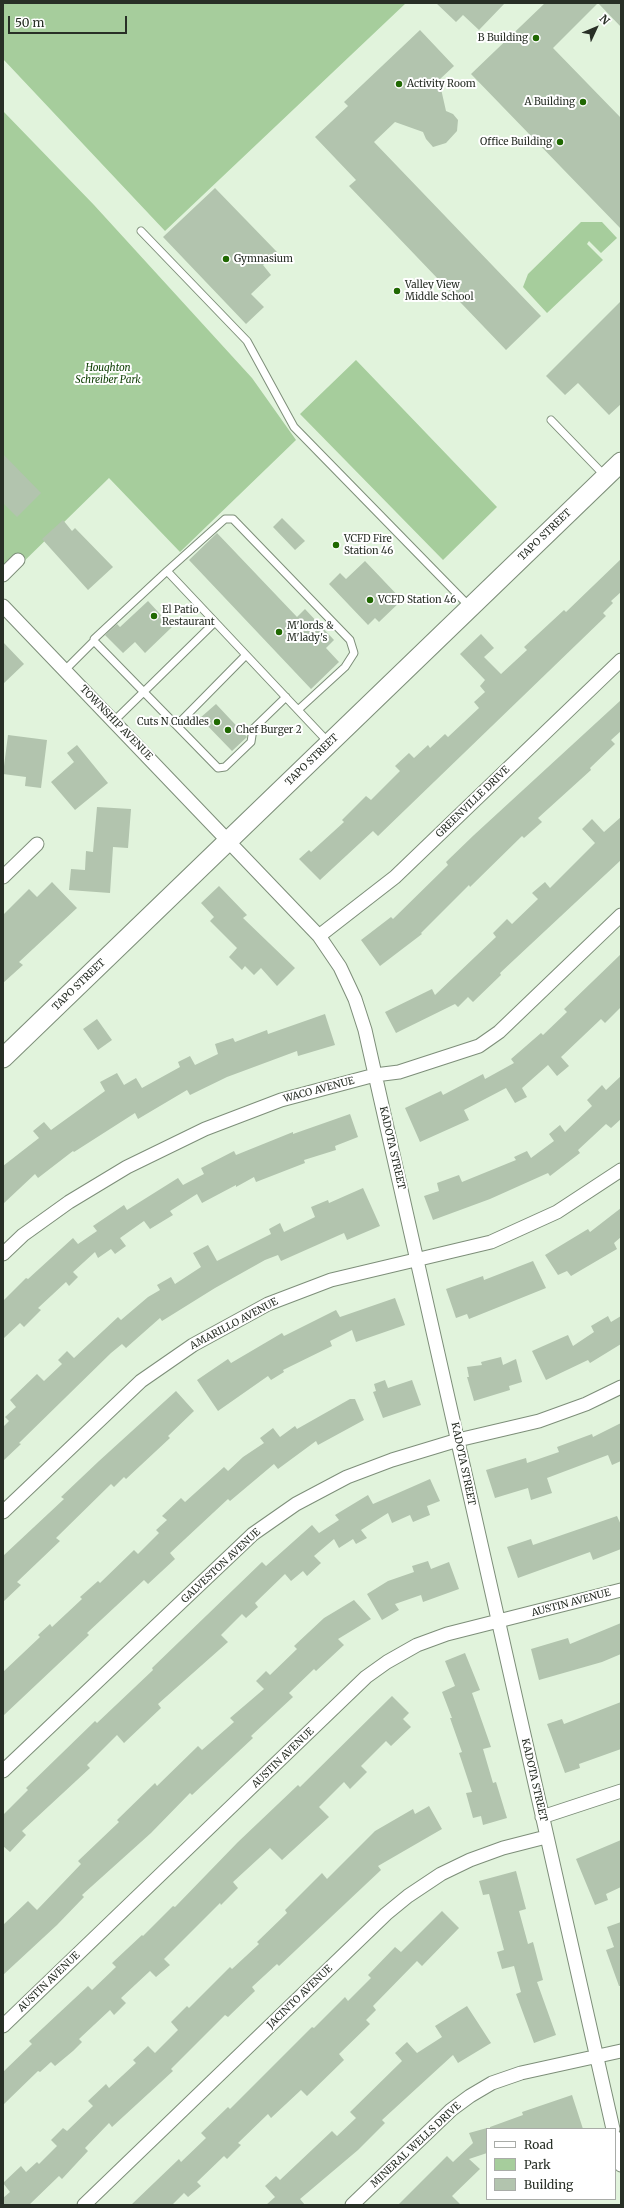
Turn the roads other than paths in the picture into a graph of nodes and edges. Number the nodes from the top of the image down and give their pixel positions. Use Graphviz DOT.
graph roads {
  1 [pos="141,231"];
  2 [pos="550,420"];
  3 [pos="621,462"];
  4 [pos="605,477"];
  5 [pos="18,560"];
  6 [pos="167,571"];
  7 [pos="3,575"];
  8 [pos="3,606"];
  9 [pos="470,607"];
  10 [pos="215,622"];
  11 [pos="94,642"];
  12 [pos="246,655"];
  13 [pos="621,660"];
  14 [pos="65,670"];
  15 [pos="144,693"];
  16 [pos="286,697"];
  17 [pos="298,710"];
  18 [pos="114,721"];
  19 [pos="177,725"];
  20 [pos="330,743"];
  21 [pos="229,840"];
  22 [pos="37,844"];
  23 [pos="3,877"];
  24 [pos="621,916"];
  25 [pos="319,936"];
  26 [pos="3,1058"];
  27 [pos="375,1075"];
  28 [pos="621,1170"];
  29 [pos="3,1254"];
  30 [pos="417,1258"];
  31 [pos="621,1387"];
  32 [pos="458,1440"];
  33 [pos="3,1512"];
  34 [pos="621,1590"];
  35 [pos="498,1622"];
  36 [pos="3,1771"];
  37 [pos="621,1791"];
  38 [pos="542,1817"];
  39 [pos="546,1837"];
  40 [pos="3,2026"];
  41 [pos="621,2051"];
  42 [pos="597,2055"];
  43 [pos="613,2128"];
  44 [pos="616,2142"];
  45 [pos="621,2165"];
  46 [pos="84,2205"];
  47 [pos="352,2205"];
  1 -- 9 [label="lane"];
  2 -- 4 [label="lane"];
  3 -- 4 [label="street, TAPO STREET"];
  4 -- 9 [label="street, TAPO STREET"];
  5 -- 7 [label="street"];
  6 -- 10 [label="lane"];
  6 -- 11 [label="lane"];
  6 -- 17 [label="lane"];
  8 -- 14 [label="street, TOWNSHIP AVENUE"];
  9 -- 20 [label="street, TAPO STREET"];
  10 -- 12 [label="lane"];
  10 -- 15 [label="lane"];
  11 -- 14 [label="lane"];
  11 -- 15 [label="lane"];
  12 -- 16 [label="lane"];
  12 -- 19 [label="lane"];
  13 -- 25 [label="street, GREENVILLE DRIVE"];
  14 -- 18 [label="street, TOWNSHIP AVENUE"];
  15 -- 18 [label="lane"];
  15 -- 19 [label="lane"];
  16 -- 17 [label="lane"];
  16 -- 19 [label="lane"];
  17 -- 20 [label="lane"];
  18 -- 21 [label="street, TOWNSHIP AVENUE"];
  20 -- 21 [label="street, TAPO STREET"];
  21 -- 25 [label="street, KADOTA STREET"];
  21 -- 26 [label="street, TAPO STREET"];
  22 -- 23 [label="street"];
  24 -- 27 [label="street, WACO AVENUE"];
  25 -- 27 [label="street, KADOTA STREET"];
  27 -- 29 [label="street, WACO AVENUE"];
  27 -- 30 [label="street, KADOTA STREET"];
  28 -- 30 [label="street, AMARILLO AVENUE"];
  30 -- 32 [label="street, KADOTA STREET"];
  30 -- 33 [label="street, AMARILLO AVENUE"];
  31 -- 32 [label="street, GALVESTON AVENUE"];
  32 -- 35 [label="street, KADOTA STREET"];
  32 -- 36 [label="street, GALVESTON AVENUE"];
  34 -- 35 [label="street, AUSTIN AVENUE"];
  35 -- 38 [label="street, KADOTA STREET"];
  35 -- 40 [label="street, AUSTIN AVENUE"];
  37 -- 38 [label="street"];
  38 -- 39 [label="street, KADOTA STREET"];
  39 -- 42 [label="street, KADOTA STREET"];
  39 -- 46 [label="street, JACINTO AVENUE"];
  41 -- 42 [label="street, MINERAL WELLS DRIVE"];
  42 -- 43 [label="street, KADOTA STREET"];
  42 -- 47 [label="street, MINERAL WELLS DRIVE"];
  44 -- 45 [label="street"];
}
